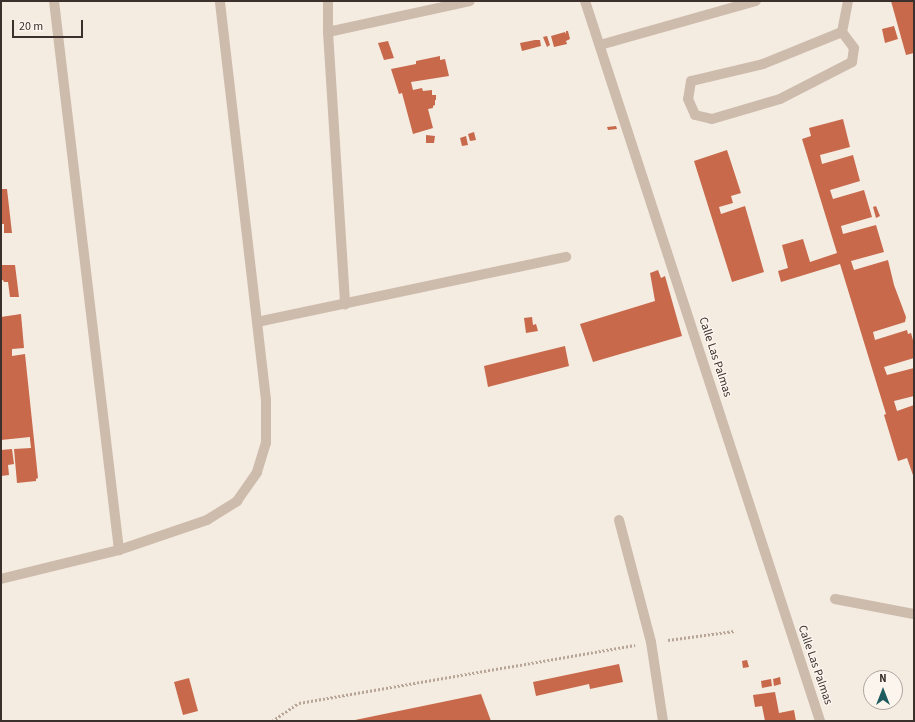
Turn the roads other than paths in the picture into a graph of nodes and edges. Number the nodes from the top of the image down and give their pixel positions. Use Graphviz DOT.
graph roads {
  1 [pos="54,1"];
  2 [pos="220,1"];
  3 [pos="328,1"];
  4 [pos="470,1"];
  5 [pos="585,1"];
  6 [pos="756,1"];
  7 [pos="848,1"];
  8 [pos="328,32"];
  9 [pos="842,32"];
  10 [pos="600,45"];
  11 [pos="566,257"];
  12 [pos="345,304"];
  13 [pos="257,322"];
  14 [pos="619,520"];
  15 [pos="119,550"];
  16 [pos="1,579"];
  17 [pos="835,599"];
  18 [pos="914,614"];
  19 [pos="664,721"];
  20 [pos="820,721"];
  1 -- 15 [label="lane"];
  2 -- 13 [label="lane"];
  3 -- 8 [label="lane"];
  4 -- 8 [label="lane"];
  5 -- 10 [label="lane, Calle Las Palmas"];
  6 -- 10 [label="lane"];
  7 -- 9 [label="lane"];
  8 -- 12 [label="lane"];
  9 -- 9 [label="lane"];
  10 -- 20 [label="lane, Calle Las Palmas"];
  11 -- 12 [label="lane"];
  12 -- 13 [label="lane"];
  13 -- 15 [label="lane"];
  14 -- 19 [label="lane"];
  15 -- 16 [label="lane"];
  17 -- 18 [label="lane"];
}
